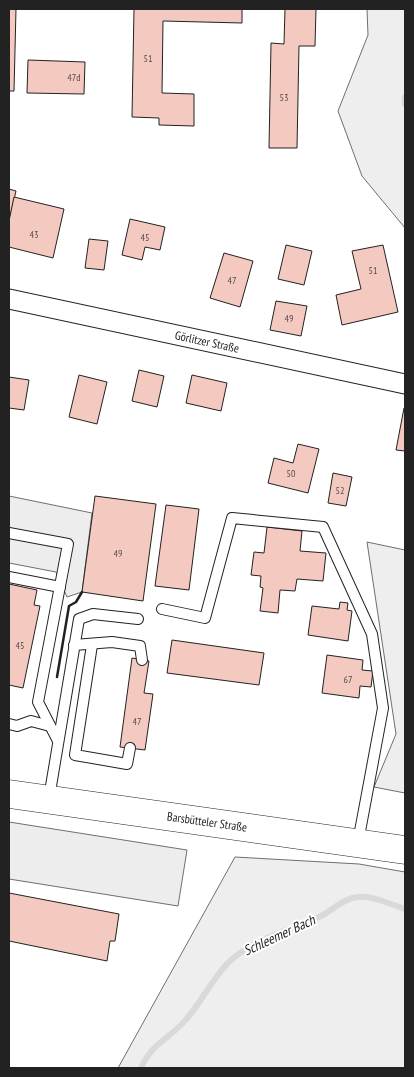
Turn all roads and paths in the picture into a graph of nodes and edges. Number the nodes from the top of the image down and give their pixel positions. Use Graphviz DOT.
graph roads {
  1 [pos="9,299"];
  2 [pos="405,384"];
  3 [pos="9,532"];
  4 [pos="9,577"];
  5 [pos="60,588"];
  6 [pos="162,609"];
  7 [pos="138,619"];
  8 [pos="74,645"];
  9 [pos="92,645"];
  10 [pos="142,660"];
  11 [pos="9,724"];
  12 [pos="50,726"];
  13 [pos="58,741"];
  14 [pos="130,748"];
  15 [pos="9,794"];
  16 [pos="48,799"];
  17 [pos="358,843"];
  18 [pos="405,850"];
  1 -- 2 [label="street, Görlitzer Straße"];
  3 -- 5 [label="lane"];
  4 -- 5 [label="lane"];
  5 -- 12 [label="lane"];
  6 -- 17 [label="lane"];
  7 -- 8 [label="lane"];
  8 -- 9 [label="lane"];
  8 -- 13 [label="lane"];
  9 -- 10 [label="lane"];
  9 -- 14 [label="lane"];
  11 -- 12 [label="lane"];
  12 -- 13 [label="lane"];
  13 -- 16 [label="lane"];
  15 -- 16 [label="main road, Barsbütteler Straße"];
  16 -- 17 [label="main road, Barsbütteler Straße"];
  17 -- 18 [label="main road, Barsbütteler Straße"];
}
